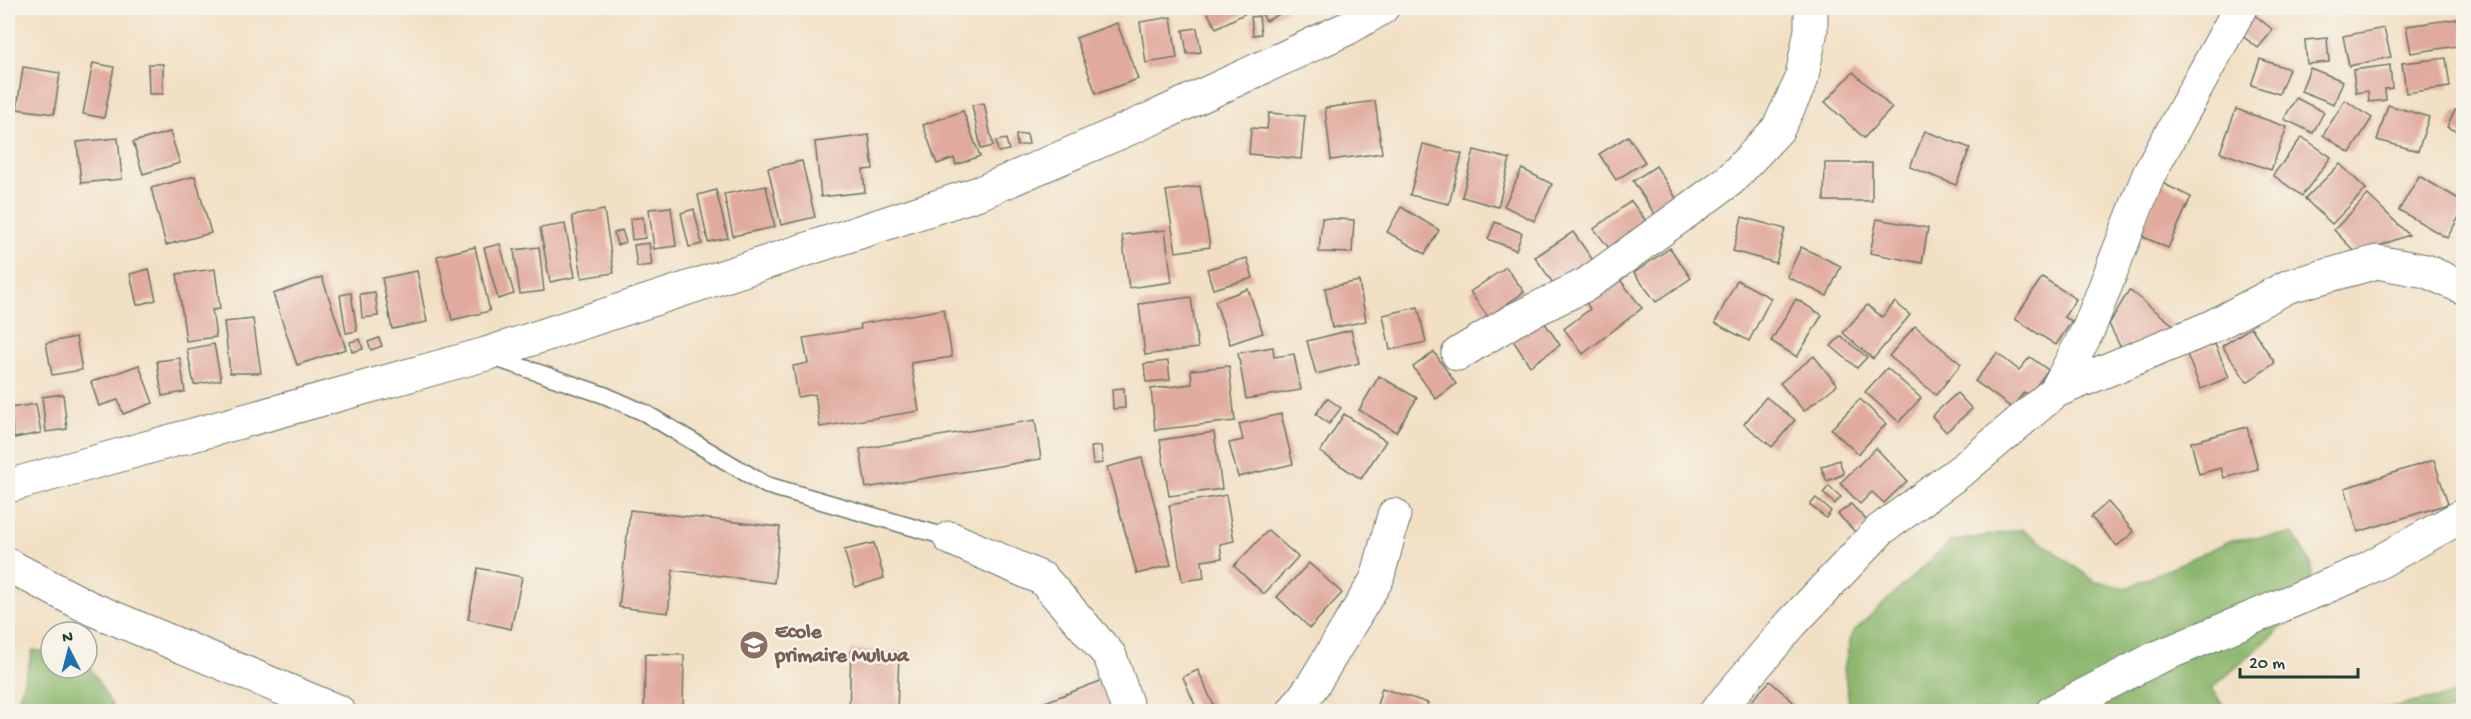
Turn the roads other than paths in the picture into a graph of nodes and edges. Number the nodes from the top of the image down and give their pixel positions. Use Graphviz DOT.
graph roads {
  1 [pos="1382,8"];
  2 [pos="1811,8"];
  3 [pos="2240,8"];
  4 [pos="2463,288"];
  5 [pos="486,354"];
  6 [pos="1458,354"];
  7 [pos="2056,391"];
  8 [pos="8,486"];
  9 [pos="1394,515"];
  10 [pos="2463,515"];
  11 [pos="950,538"];
  12 [pos="8,565"];
  13 [pos="339,711"];
  14 [pos="1129,711"];
  15 [pos="1293,711"];
  16 [pos="1716,711"];
  17 [pos="2052,711"];
  1 -- 5 [label="street"];
  2 -- 6 [label="street"];
  3 -- 7 [label="street"];
  4 -- 7 [label="street"];
  5 -- 8 [label="street"];
  5 -- 11 [label="lane"];
  7 -- 16 [label="street"];
  9 -- 15 [label="street"];
  10 -- 17 [label="street"];
  11 -- 14 [label="street"];
  12 -- 13 [label="street"];
}
